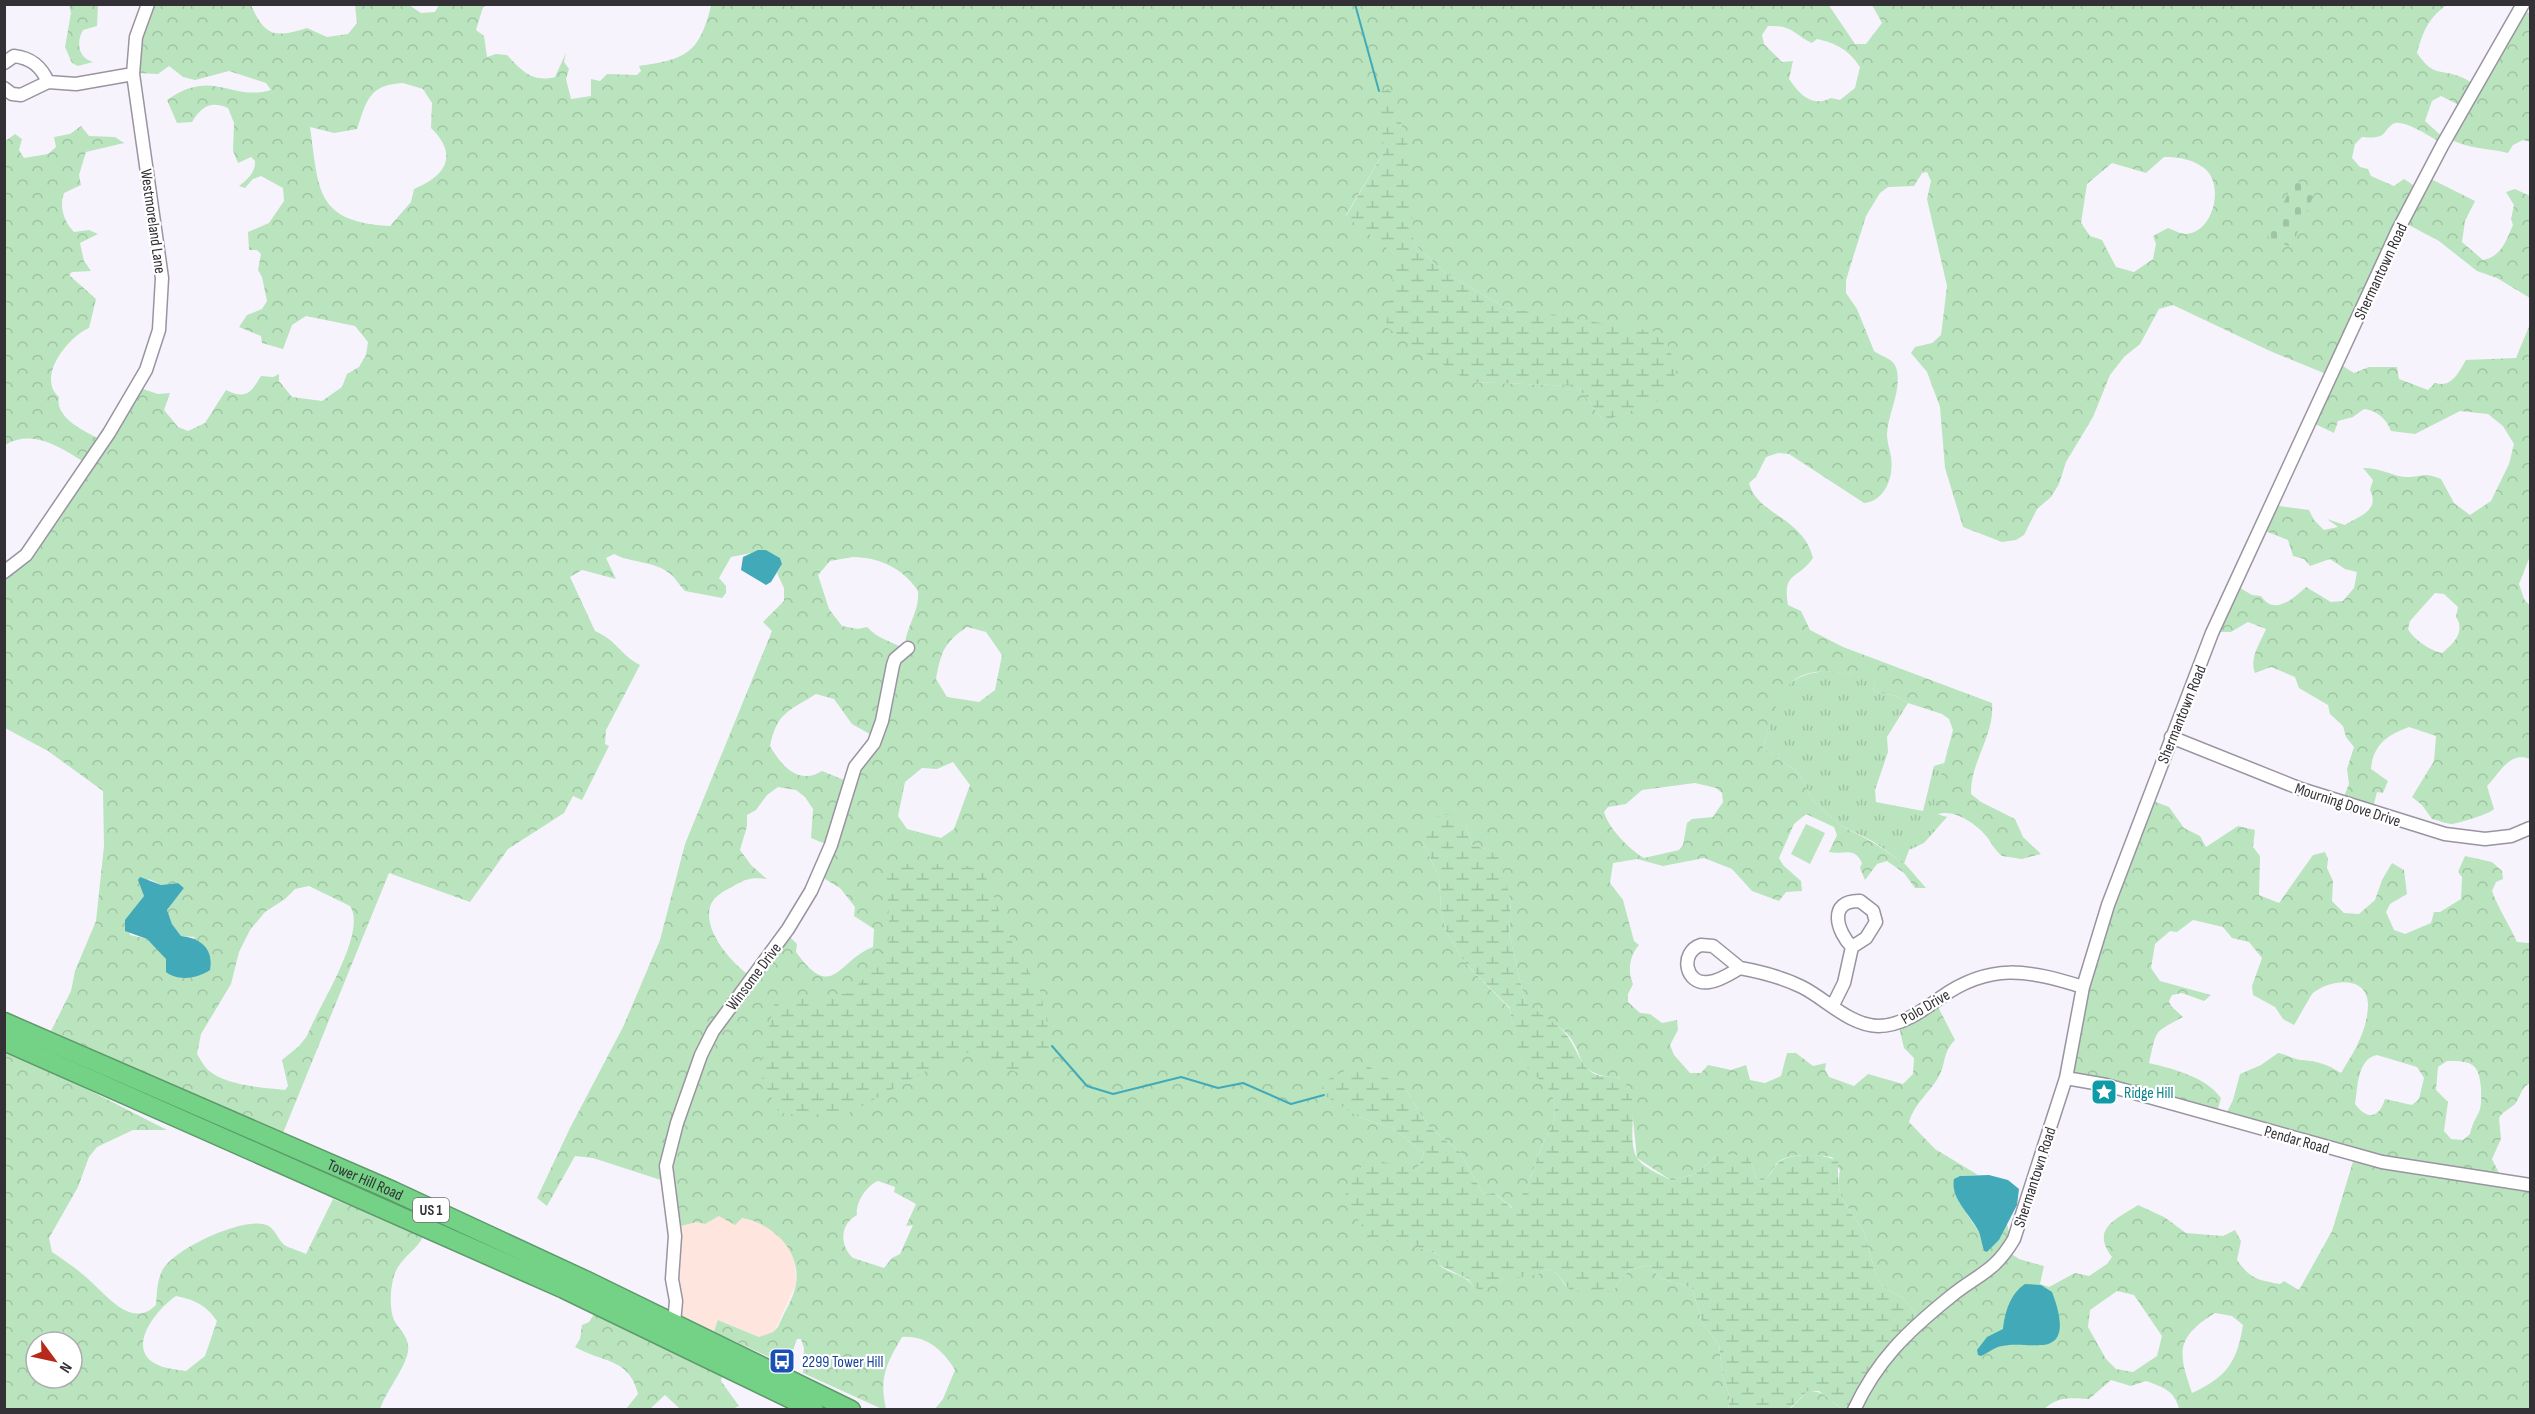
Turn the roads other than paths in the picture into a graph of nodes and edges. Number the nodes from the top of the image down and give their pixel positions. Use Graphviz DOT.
graph roads {
  1 [pos="148,4"];
  2 [pos="2523,4"];
  3 [pos="4,63"];
  4 [pos="133,74"];
  5 [pos="48,82"];
  6 [pos="4,87"];
  7 [pos="4,572"];
  8 [pos="908,648"];
  9 [pos="2171,737"];
  10 [pos="2530,828"];
  11 [pos="1852,947"];
  12 [pos="1740,968"];
  13 [pos="2083,987"];
  14 [pos="1833,1005"];
  15 [pos="4,1022"];
  16 [pos="4,1041"];
  17 [pos="2066,1078"];
  18 [pos="2530,1185"];
  19 [pos="674,1323"];
  20 [pos="814,1410"];
  21 [pos="851,1410"];
  22 [pos="1854,1410"];
  1 -- 4 [label="street, Westmoreland Lane"];
  2 -- 9 [label="street, Shermantown Road"];
  3 -- 5 [label="street"];
  4 -- 5 [label="street"];
  4 -- 7 [label="street, Westmoreland Lane"];
  5 -- 6 [label="street"];
  8 -- 19 [label="street, Winsome Drive"];
  9 -- 10 [label="street, Mourning Dove Drive"];
  9 -- 13 [label="street, Shermantown Road"];
  11 -- 14 [label="street"];
  12 -- 14 [label="street, Polo Drive"];
  13 -- 14 [label="street, Polo Drive"];
  13 -- 17 [label="street, Shermantown Road"];
  15 -- 19 [label="highway, Tower Hill Road / US 1"];
  16 -- 20 [label="highway, Tower Hill Road / US 1"];
  17 -- 18 [label="street, Pendar Road"];
  17 -- 22 [label="street, Shermantown Road"];
  19 -- 21 [label="highway, Tower Hill Road / US 1"];
}
